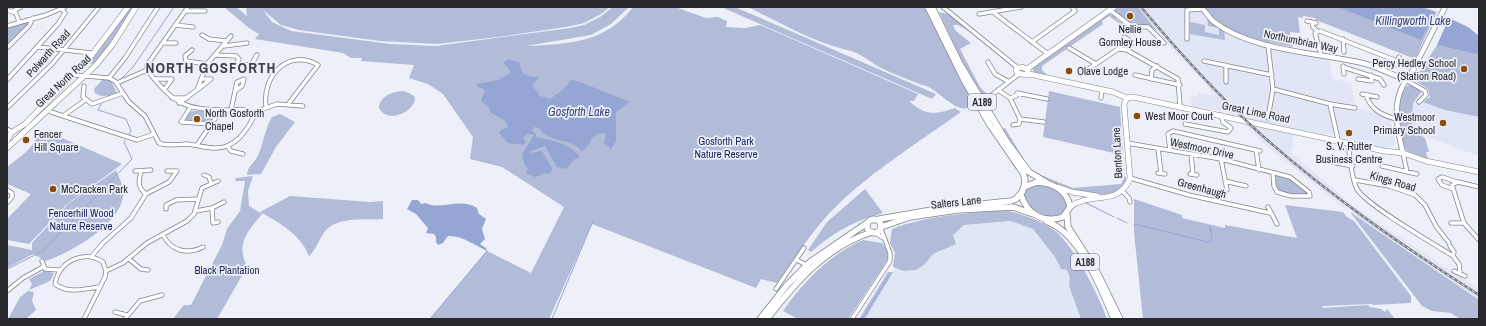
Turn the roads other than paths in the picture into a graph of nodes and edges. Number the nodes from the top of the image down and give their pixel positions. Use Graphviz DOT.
graph roads {
  1 [pos="21,7"];
  2 [pos="99,7"];
  3 [pos="128,7"];
  4 [pos="136,7"];
  5 [pos="158,7"];
  6 [pos="188,7"];
  7 [pos="928,7"];
  8 [pos="932,7"];
  9 [pos="943,7"];
  10 [pos="1021,7"];
  11 [pos="1072,7"];
  12 [pos="1114,7"];
  13 [pos="1445,7"];
  14 [pos="63,8"];
  15 [pos="1201,8"];
  16 [pos="7,10"];
  17 [pos="1110,10"];
  18 [pos="13,11"];
  19 [pos="186,11"];
  20 [pos="205,11"];
  21 [pos="993,12"];
  22 [pos="979,14"];
  23 [pos="32,18"];
  24 [pos="1307,21"];
  25 [pos="19,22"];
  26 [pos="1312,22"];
  27 [pos="1316,23"];
  28 [pos="175,25"];
  29 [pos="7,26"];
  30 [pos="193,27"];
  31 [pos="1317,31"];
  32 [pos="202,35"];
  33 [pos="231,36"];
  34 [pos="1187,39"];
  35 [pos="1343,39"];
  36 [pos="226,41"];
  37 [pos="1032,42"];
  38 [pos="163,43"];
  39 [pos="176,43"];
  40 [pos="247,43"];
  41 [pos="1134,43"];
  42 [pos="1164,44"];
  43 [pos="1268,44"];
  44 [pos="38,46"];
  45 [pos="224,46"];
  46 [pos="7,48"];
  47 [pos="1069,48"];
  48 [pos="1121,49"];
  49 [pos="1348,49"];
  50 [pos="64,50"];
  51 [pos="192,50"];
  52 [pos="91,52"];
  53 [pos="1048,54"];
  54 [pos="216,55"];
  55 [pos="257,55"];
  56 [pos="1321,55"];
  57 [pos="1204,61"];
  58 [pos="988,62"];
  59 [pos="1355,62"];
  60 [pos="207,64"];
  61 [pos="1096,64"];
  62 [pos="1226,65"];
  63 [pos="1396,65"];
  64 [pos="1157,66"];
  65 [pos="1018,68"];
  66 [pos="147,70"];
  67 [pos="1028,71"];
  68 [pos="1357,71"];
  69 [pos="1019,74"];
  70 [pos="1081,74"];
  71 [pos="1344,74"];
  72 [pos="74,75"];
  73 [pos="1135,75"];
  74 [pos="1272,75"];
  75 [pos="85,76"];
  76 [pos="1371,76"];
  77 [pos="109,78"];
  78 [pos="1358,78"];
  79 [pos="154,79"];
  80 [pos="202,79"];
  81 [pos="1151,79"];
  82 [pos="7,80"];
  83 [pos="1406,80"];
  84 [pos="1008,82"];
  85 [pos="1226,82"];
  86 [pos="117,83"];
  87 [pos="1180,85"];
  88 [pos="1384,85"];
  89 [pos="84,86"];
  90 [pos="1272,89"];
  91 [pos="164,90"];
  92 [pos="197,90"];
  93 [pos="998,90"];
  94 [pos="1102,90"];
  95 [pos="235,91"];
  96 [pos="123,93"];
  97 [pos="1377,97"];
  98 [pos="172,98"];
  99 [pos="188,98"];
  100 [pos="988,98"];
  101 [pos="1010,98"];
  102 [pos="1101,98"];
  103 [pos="1127,98"];
  104 [pos="84,100"];
  105 [pos="1047,100"];
  106 [pos="1419,102"];
  107 [pos="179,103"];
  108 [pos="289,103"];
  109 [pos="1330,104"];
  110 [pos="266,106"];
  111 [pos="303,106"];
  112 [pos="1180,106"];
  113 [pos="7,108"];
  114 [pos="190,108"];
  115 [pos="1354,108"];
  116 [pos="222,110"];
  117 [pos="230,110"];
  118 [pos="51,112"];
  119 [pos="252,112"];
  120 [pos="1221,115"];
  121 [pos="63,116"];
  122 [pos="1268,118"];
  123 [pos="1020,119"];
  124 [pos="1396,119"];
  125 [pos="1044,122"];
  126 [pos="212,124"];
  127 [pos="1185,124"];
  128 [pos="1013,125"];
  129 [pos="20,127"];
  130 [pos="7,129"];
  131 [pos="27,129"];
  132 [pos="12,132"];
  133 [pos="154,134"];
  134 [pos="17,138"];
  135 [pos="9,139"];
  136 [pos="1338,140"];
  137 [pos="1127,143"];
  138 [pos="1348,143"];
  139 [pos="196,145"];
  140 [pos="228,147"];
  141 [pos="7,148"];
  142 [pos="1158,148"];
  143 [pos="1170,150"];
  144 [pos="1403,153"];
  145 [pos="243,154"];
  146 [pos="1191,154"];
  147 [pos="1221,159"];
  148 [pos="1331,162"];
  149 [pos="1353,166"];
  150 [pos="1382,166"];
  151 [pos="151,170"];
  152 [pos="1259,170"];
  153 [pos="135,171"];
  154 [pos="167,171"];
  155 [pos="141,172"];
  156 [pos="1407,172"];
  157 [pos="1479,172"];
  158 [pos="1161,173"];
  159 [pos="1273,173"];
  160 [pos="1193,174"];
  161 [pos="1417,174"];
  162 [pos="204,175"];
  163 [pos="1130,178"];
  164 [pos="1355,180"];
  165 [pos="218,181"];
  166 [pos="1225,181"];
  167 [pos="1458,182"];
  168 [pos="212,183"];
  169 [pos="1052,185"];
  170 [pos="1246,186"];
  171 [pos="1479,187"];
  172 [pos="1452,189"];
  173 [pos="7,190"];
  174 [pos="1023,190"];
  175 [pos="1227,190"];
  176 [pos="1123,192"];
  177 [pos="146,194"];
  178 [pos="1111,197"];
  179 [pos="198,199"];
  180 [pos="224,202"];
  181 [pos="1130,202"];
  182 [pos="7,203"];
  183 [pos="1070,207"];
  184 [pos="1268,207"];
  185 [pos="166,208"];
  186 [pos="212,208"];
  187 [pos="196,211"];
  188 [pos="1270,213"];
  189 [pos="1033,214"];
  190 [pos="1066,214"];
  191 [pos="1041,218"];
  192 [pos="874,220"];
  193 [pos="218,222"];
  194 [pos="868,223"];
  195 [pos="1451,223"];
  196 [pos="1464,223"];
  197 [pos="1277,224"];
  198 [pos="881,228"];
  199 [pos="873,232"];
  200 [pos="163,235"];
  201 [pos="882,238"];
  202 [pos="1479,240"];
  203 [pos="203,247"];
  204 [pos="804,248"];
  205 [pos="92,256"];
  206 [pos="1453,256"];
  207 [pos="128,259"];
  208 [pos="797,260"];
  209 [pos="42,262"];
  210 [pos="43,267"];
  211 [pos="808,267"];
  212 [pos="59,270"];
  213 [pos="148,270"];
  214 [pos="106,271"];
  215 [pos="1454,272"];
  216 [pos="1460,272"];
  217 [pos="1465,276"];
  218 [pos="99,287"];
  219 [pos="776,289"];
  220 [pos="7,291"];
  221 [pos="160,296"];
  222 [pos="115,312"];
  223 [pos="126,317"];
  224 [pos="84,319"];
  225 [pos="760,319"];
  226 [pos="767,319"];
  227 [pos="852,319"];
  228 [pos="1114,319"];
  229 [pos="1120,319"];
  1 -- 18 [label="street"];
  2 -- 50 [label="street, Polwarth Road"];
  3 -- 72 [label="main road, Great North Road"];
  4 -- 75 [label="main road, Great North Road"];
  5 -- 77 [label="street"];
  6 -- 19 [label="street"];
  7 -- 174 [label="main road, A189"];
  8 -- 169 [label="main road, A189"];
  9 -- 65 [label="street"];
  10 -- 21 [label="street"];
  11 -- 37 [label="street"];
  12 -- 17 [label="main road"];
  13 -- 83 [label="street"];
  14 -- 23 [label="street"];
  14 -- 44 [label="street"];
  15 -- 34 [label="street"];
  15 -- 43 [label="street, Northumbrian Way"];
  16 -- 18 [label="street"];
  17 -- 42 [label="street"];
  17 -- 53 [label="main road"];
  18 -- 25 [label="street"];
  19 -- 20 [label="street"];
  19 -- 28 [label="street"];
  21 -- 22 [label="street"];
  21 -- 37 [label="street"];
  23 -- 25 [label="street"];
  23 -- 46 [label="street"];
  24 -- 26 [label="street"];
  25 -- 29 [label="street"];
  26 -- 27 [label="street"];
  26 -- 31 [label="street"];
  28 -- 30 [label="street"];
  28 -- 38 [label="street"];
  31 -- 35 [label="street"];
  31 -- 56 [label="street"];
  32 -- 36 [label="street"];
  33 -- 36 [label="street"];
  35 -- 49 [label="street"];
  35 -- 63 [label="street"];
  36 -- 45 [label="street"];
  37 -- 53 [label="street"];
  38 -- 39 [label="street"];
  38 -- 66 [label="street"];
  40 -- 45 [label="street"];
  41 -- 48 [label="street"];
  43 -- 56 [label="street, Northumbrian Way"];
  43 -- 74 [label="street"];
  44 -- 50 [label="street"];
  44 -- 82 [label="street"];
  45 -- 54 [label="street"];
  47 -- 61 [label="street"];
  48 -- 61 [label="street"];
  48 -- 64 [label="street"];
  50 -- 52 [label="street"];
  50 -- 113 [label="street, Polwarth Road"];
  51 -- 60 [label="street"];
  53 -- 67 [label="main road"];
  54 -- 55 [label="street"];
  54 -- 60 [label="street"];
  56 -- 59 [label="street, Northumbrian Way"];
  57 -- 62 [label="street"];
  58 -- 84 [label="street"];
  59 -- 68 [label="street"];
  59 -- 83 [label="street, Northumbrian Way"];
  60 -- 80 [label="street"];
  61 -- 70 [label="street"];
  62 -- 74 [label="street"];
  62 -- 85 [label="street"];
  64 -- 81 [label="street"];
  64 -- 87 [label="street"];
  65 -- 67 [label="main road"];
  65 -- 69 [label="main road"];
  66 -- 79 [label="street"];
  66 -- 86 [label="street"];
  67 -- 69 [label="main road"];
  67 -- 94 [label="main road, Great Lime Road"];
  68 -- 71 [label="street"];
  68 -- 76 [label="street"];
  69 -- 84 [label="street"];
  72 -- 75 [label="street"];
  72 -- 129 [label="main road, Great North Road"];
  73 -- 81 [label="street"];
  74 -- 90 [label="street"];
  75 -- 77 [label="street"];
  75 -- 131 [label="main road, Great North Road"];
  76 -- 78 [label="street"];
  76 -- 88 [label="street"];
  77 -- 86 [label="street"];
  79 -- 91 [label="street"];
  79 -- 91 [label="street"];
  80 -- 92 [label="street"];
  80 -- 92 [label="street"];
  81 -- 87 [label="street"];
  83 -- 106 [label="street"];
  83 -- 124 [label="street"];
  84 -- 93 [label="street"];
  86 -- 96 [label="street"];
  87 -- 112 [label="street"];
  89 -- 104 [label="street"];
  90 -- 109 [label="street"];
  90 -- 122 [label="street"];
  91 -- 98 [label="street"];
  92 -- 99 [label="street"];
  93 -- 100 [label="street"];
  93 -- 101 [label="street"];
  94 -- 102 [label="street"];
  94 -- 103 [label="main road, Great Lime Road"];
  95 -- 117 [label="street"];
  96 -- 104 [label="street"];
  96 -- 133 [label="street"];
  97 -- 124 [label="street"];
  98 -- 99 [label="street"];
  98 -- 107 [label="street"];
  99 -- 107 [label="street"];
  101 -- 105 [label="street"];
  101 -- 123 [label="street"];
  103 -- 112 [label="main road, Great Lime Road"];
  103 -- 137 [label="main road, Benton Lane"];
  104 -- 121 [label="street"];
  107 -- 114 [label="street"];
  108 -- 110 [label="street"];
  108 -- 110 [label="street"];
  108 -- 111 [label="street"];
  109 -- 115 [label="street"];
  109 -- 136 [label="street"];
  110 -- 119 [label="street"];
  112 -- 120 [label="main road, Great Lime Road"];
  114 -- 116 [label="street"];
  114 -- 126 [label="street"];
  116 -- 117 [label="street"];
  116 -- 126 [label="street"];
  117 -- 119 [label="street"];
  118 -- 121 [label="street"];
  119 -- 140 [label="street"];
  120 -- 127 [label="street"];
  120 -- 136 [label="main road, Great Lime Road"];
  121 -- 133 [label="street"];
  123 -- 125 [label="street"];
  123 -- 128 [label="street"];
  124 -- 144 [label="street"];
  126 -- 139 [label="street"];
  129 -- 131 [label="main road"];
  129 -- 132 [label="main road, Great North Road"];
  130 -- 132 [label="street"];
  131 -- 134 [label="main road, Great North Road"];
  132 -- 135 [label="main road"];
  133 -- 139 [label="street"];
  134 -- 135 [label="main road"];
  134 -- 141 [label="main road, Great North Road"];
  136 -- 138 [label="main road, Great Lime Road"];
  137 -- 142 [label="street, Westmoor Drive"];
  137 -- 163 [label="main road, Benton Lane"];
  138 -- 144 [label="main road, Great Lime Road"];
  138 -- 149 [label="street"];
  139 -- 140 [label="street"];
  140 -- 145 [label="street"];
  142 -- 143 [label="street, Westmoor Drive"];
  142 -- 158 [label="street"];
  143 -- 146 [label="street, Westmoor Drive"];
  143 -- 152 [label="street"];
  144 -- 156 [label="street"];
  144 -- 157 [label="main road, Great Lime Road"];
  146 -- 147 [label="street, Westmoor Drive"];
  146 -- 160 [label="street"];
  147 -- 152 [label="street, Westmoor Drive"];
  147 -- 166 [label="street"];
  148 -- 149 [label="street"];
  149 -- 164 [label="street"];
  150 -- 156 [label="street"];
  151 -- 155 [label="street"];
  152 -- 159 [label="street, Westmoor Drive"];
  153 -- 155 [label="street"];
  154 -- 177 [label="street"];
  155 -- 177 [label="street"];
  156 -- 161 [label="street"];
  159 -- 159 [label="street, Westmoor Drive"];
  162 -- 168 [label="street"];
  163 -- 176 [label="main road, Benton Lane"];
  163 -- 188 [label="street, Greenhaugh"];
  164 -- 206 [label="street"];
  164 -- 206 [label="street, Kings Road"];
  165 -- 168 [label="street"];
  166 -- 170 [label="street"];
  166 -- 175 [label="street"];
  167 -- 171 [label="street"];
  167 -- 172 [label="street"];
  167 -- 172 [label="street"];
  168 -- 179 [label="street"];
  169 -- 174 [label="main road, A189"];
  169 -- 178 [label="main road, Benton Lane"];
  169 -- 183 [label="main road, A189"];
  172 -- 196 [label="street"];
  173 -- 182 [label="street"];
  174 -- 189 [label="main road, A189"];
  174 -- 192 [label="main road, Salters Lane / A189"];
  176 -- 178 [label="main road, Benton Lane"];
  176 -- 181 [label="street"];
  177 -- 205 [label="street"];
  178 -- 183 [label="main road, Benton Lane"];
  179 -- 185 [label="street"];
  179 -- 187 [label="street"];
  180 -- 186 [label="street"];
  183 -- 190 [label="main road"];
  184 -- 188 [label="street"];
  186 -- 187 [label="street"];
  186 -- 193 [label="street"];
  187 -- 200 [label="street"];
  188 -- 197 [label="street"];
  189 -- 191 [label="main road, A189"];
  189 -- 198 [label="main road, Salters Lane / A189"];
  190 -- 191 [label="main road"];
  190 -- 229 [label="main road, A188"];
  191 -- 228 [label="main road, A188"];
  192 -- 194 [label="main road, A189"];
  192 -- 198 [label="main road"];
  194 -- 199 [label="main road"];
  194 -- 211 [label="main road, A189"];
  195 -- 196 [label="street"];
  196 -- 202 [label="street"];
  198 -- 199 [label="main road, A189"];
  198 -- 201 [label="street"];
  199 -- 201 [label="street"];
  199 -- 211 [label="main road, A189"];
  200 -- 203 [label="street"];
  200 -- 207 [label="street"];
  201 -- 227 [label="street"];
  204 -- 208 [label="street"];
  205 -- 212 [label="street"];
  205 -- 214 [label="street"];
  206 -- 216 [label="street"];
  207 -- 213 [label="street"];
  207 -- 214 [label="street"];
  208 -- 211 [label="street"];
  208 -- 219 [label="street"];
  209 -- 210 [label="street"];
  210 -- 212 [label="street"];
  210 -- 220 [label="street"];
  211 -- 225 [label="main road, A189"];
  211 -- 226 [label="main road, A189"];
  212 -- 218 [label="street"];
  214 -- 218 [label="street"];
  215 -- 216 [label="street"];
  216 -- 217 [label="street"];
  218 -- 224 [label="street"];
  221 -- 223 [label="street"];
  222 -- 223 [label="street"];
}
